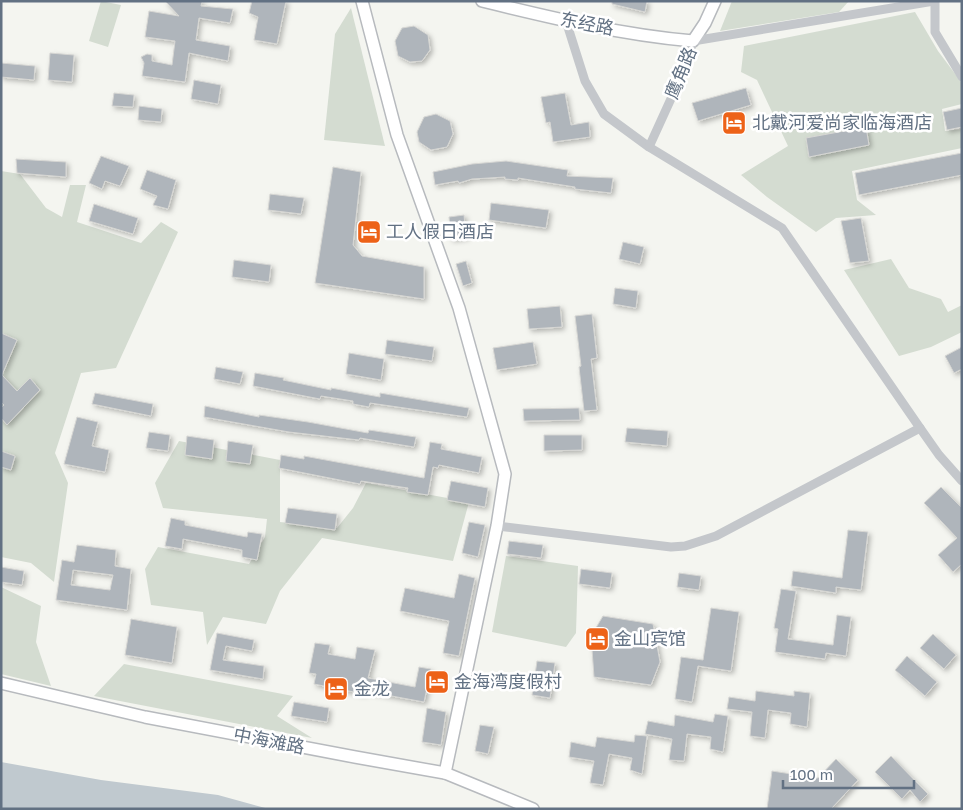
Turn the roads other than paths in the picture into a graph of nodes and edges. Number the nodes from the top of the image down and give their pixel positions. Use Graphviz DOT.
graph roads {
  1 [pos="362,1"];
  2 [pos="482,1"];
  3 [pos="715,1"];
  4 [pos="934,1"];
  5 [pos="566,21"];
  6 [pos="693,42"];
  7 [pos="962,77"];
  8 [pos="650,147"];
  9 [pos="920,428"];
  10 [pos="962,481"];
  11 [pos="497,526"];
  12 [pos="1,683"];
  13 [pos="445,773"];
  14 [pos="533,809"];
  1 -- 11 [label="main road"];
  2 -- 5 [label="main road, 东经路"];
  3 -- 6 [label="main road, 鹰角路"];
  4 -- 6 [label="street"];
  4 -- 7 [label="street"];
  5 -- 6 [label="main road, 东经路"];
  5 -- 8 [label="street"];
  6 -- 8 [label="street, 鹰角路"];
  8 -- 9 [label="street"];
  9 -- 10 [label="street"];
  9 -- 11 [label="street"];
  11 -- 13 [label="main road"];
  12 -- 13 [label="main road, 中海滩路"];
  13 -- 14 [label="main road, 中海滩路"];
}
